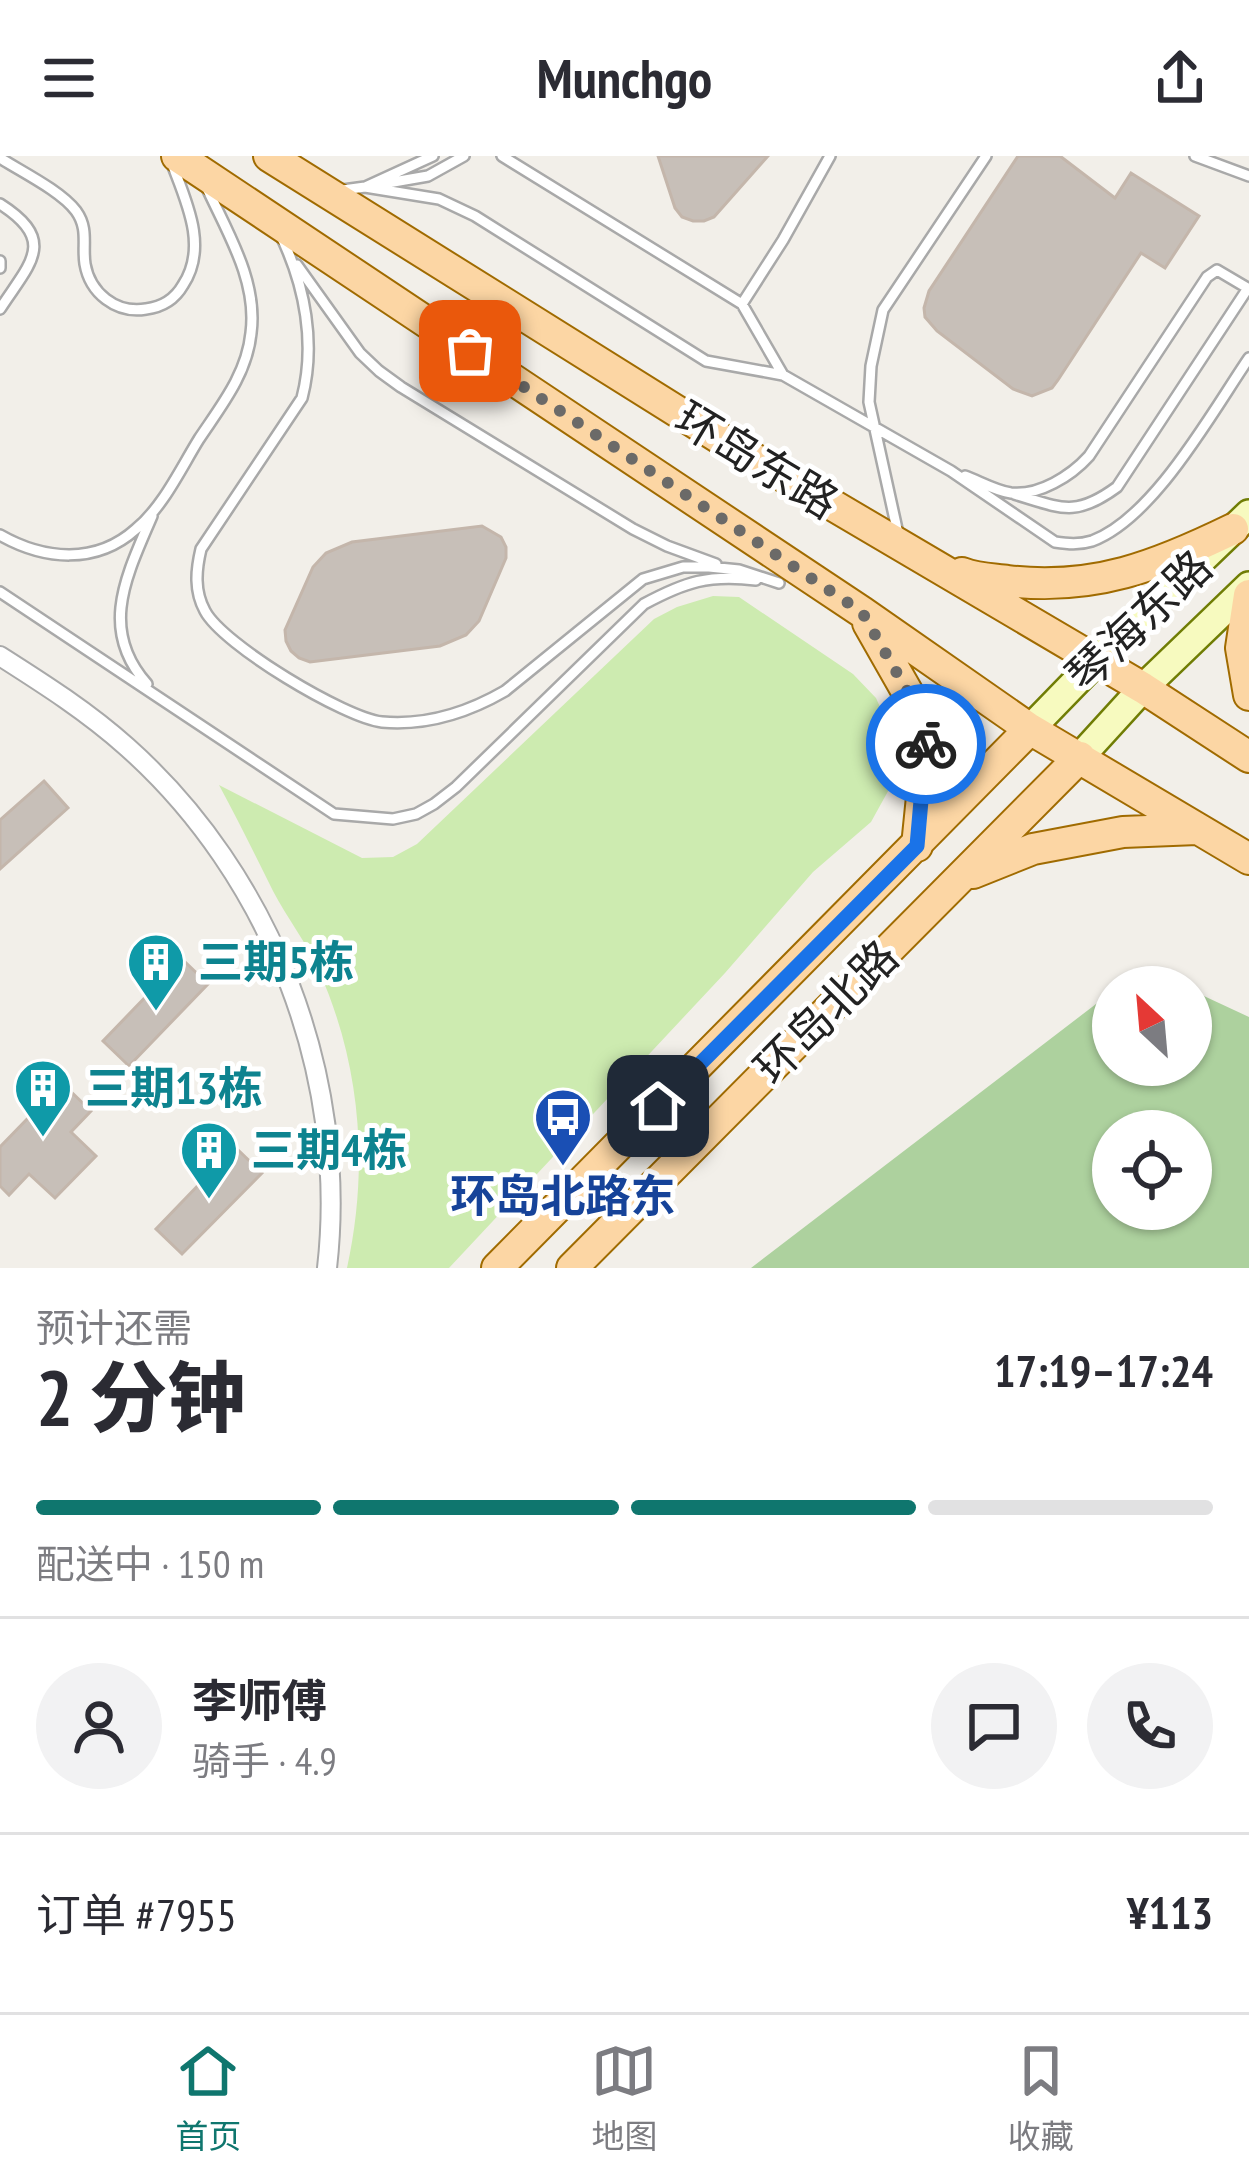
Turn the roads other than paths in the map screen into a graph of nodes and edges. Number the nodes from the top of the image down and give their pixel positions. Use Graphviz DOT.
graph roads {
  1 [pos="269,156"];
  2 [pos="433,156"];
  3 [pos="464,156"];
  4 [pos="502,156"];
  5 [pos="830,156"];
  6 [pos="986,156"];
  7 [pos="1195,156"];
  8 [pos="1233,156"];
  9 [pos="0,158"];
  10 [pos="181,161"];
  11 [pos="1231,169"];
  12 [pos="1249,176"];
  13 [pos="317,186"];
  14 [pos="365,187"];
  15 [pos="0,204"];
  16 [pos="273,220"];
  17 [pos="291,256"];
  18 [pos="1248,289"];
  19 [pos="742,304"];
  20 [pos="0,309"];
  21 [pos="1249,358"];
  22 [pos="783,375"];
  23 [pos="876,428"];
  24 [pos="951,471"];
  25 [pos="1013,494"];
  26 [pos="156,506"];
  27 [pos="1241,522"];
  28 [pos="0,535"];
  29 [pos="902,549"];
  30 [pos="739,571"];
  31 [pos="779,583"];
  32 [pos="797,589"];
  33 [pos="1249,591"];
  34 [pos="0,592"];
  35 [pos="815,594"];
  36 [pos="862,612"];
  37 [pos="0,656"];
  38 [pos="1096,661"];
  39 [pos="1143,688"];
  40 [pos="1249,695"];
  41 [pos="162,698"];
  42 [pos="1030,729"];
  43 [pos="1080,757"];
  44 [pos="1249,757"];
  45 [pos="1197,829"];
  46 [pos="917,846"];
  47 [pos="1249,859"];
  48 [pos="956,880"];
  49 [pos="327,1268"];
  50 [pos="497,1268"];
  51 [pos="572,1268"];
  1 -- 13 [label="main road, 环岛东路"];
  2 -- 14 [label="lane"];
  3 -- 14 [label="lane"];
  4 -- 19 [label="lane"];
  5 -- 19 [label="lane"];
  6 -- 23 [label="lane"];
  7 -- 11 [label="lane"];
  8 -- 11 [label="lane"];
  9 -- 10 [label="lane"];
  10 -- 16 [label="main road, 环岛东路"];
  10 -- 26 [label="lane"];
  11 -- 12 [label="lane"];
  13 -- 14 [label="lane"];
  13 -- 29 [label="main road, 环岛东路"];
  14 -- 22 [label="lane"];
  15 -- 20 [label="lane"];
  16 -- 17 [label="lane"];
  16 -- 36 [label="main road, 环岛东路"];
  17 -- 30 [label="lane"];
  17 -- 30 [label="lane"];
  18 -- 25 [label="lane"];
  18 -- 25 [label="lane"];
  19 -- 22 [label="lane"];
  21 -- 24 [label="lane"];
  22 -- 23 [label="lane"];
  23 -- 24 [label="lane"];
  23 -- 29 [label="lane"];
  24 -- 25 [label="lane"];
  26 -- 28 [label="lane"];
  26 -- 41 [label="lane"];
  27 -- 29 [label="main road"];
  27 -- 38 [label="main road, 琴海东路"];
  29 -- 38 [label="main road, 环岛东路"];
  30 -- 31 [label="lane"];
  31 -- 32 [label="lane"];
  31 -- 41 [label="lane"];
  33 -- 39 [label="main road, 琴海东路"];
  33 -- 40 [label="main road"];
  34 -- 41 [label="lane"];
  35 -- 36 [label="lane"];
  36 -- 42 [label="main road, 环岛东路"];
  36 -- 46 [label="main road"];
  37 -- 49 [label="street"];
  38 -- 39 [label="main road, 环岛东路"];
  38 -- 42 [label="main road, 琴海东路"];
  39 -- 43 [label="main road, 琴海东路"];
  39 -- 44 [label="main road, 环岛东路"];
  42 -- 43 [label="main road, 环岛东路"];
  42 -- 46 [label="main road, 环岛北路"];
  43 -- 45 [label="main road, 环岛东路"];
  43 -- 48 [label="main road, 环岛北路"];
  45 -- 47 [label="main road, 环岛东路"];
  45 -- 48 [label="main road"];
  46 -- 50 [label="main road, 环岛北路"];
  48 -- 51 [label="main road, 环岛北路"];
}
